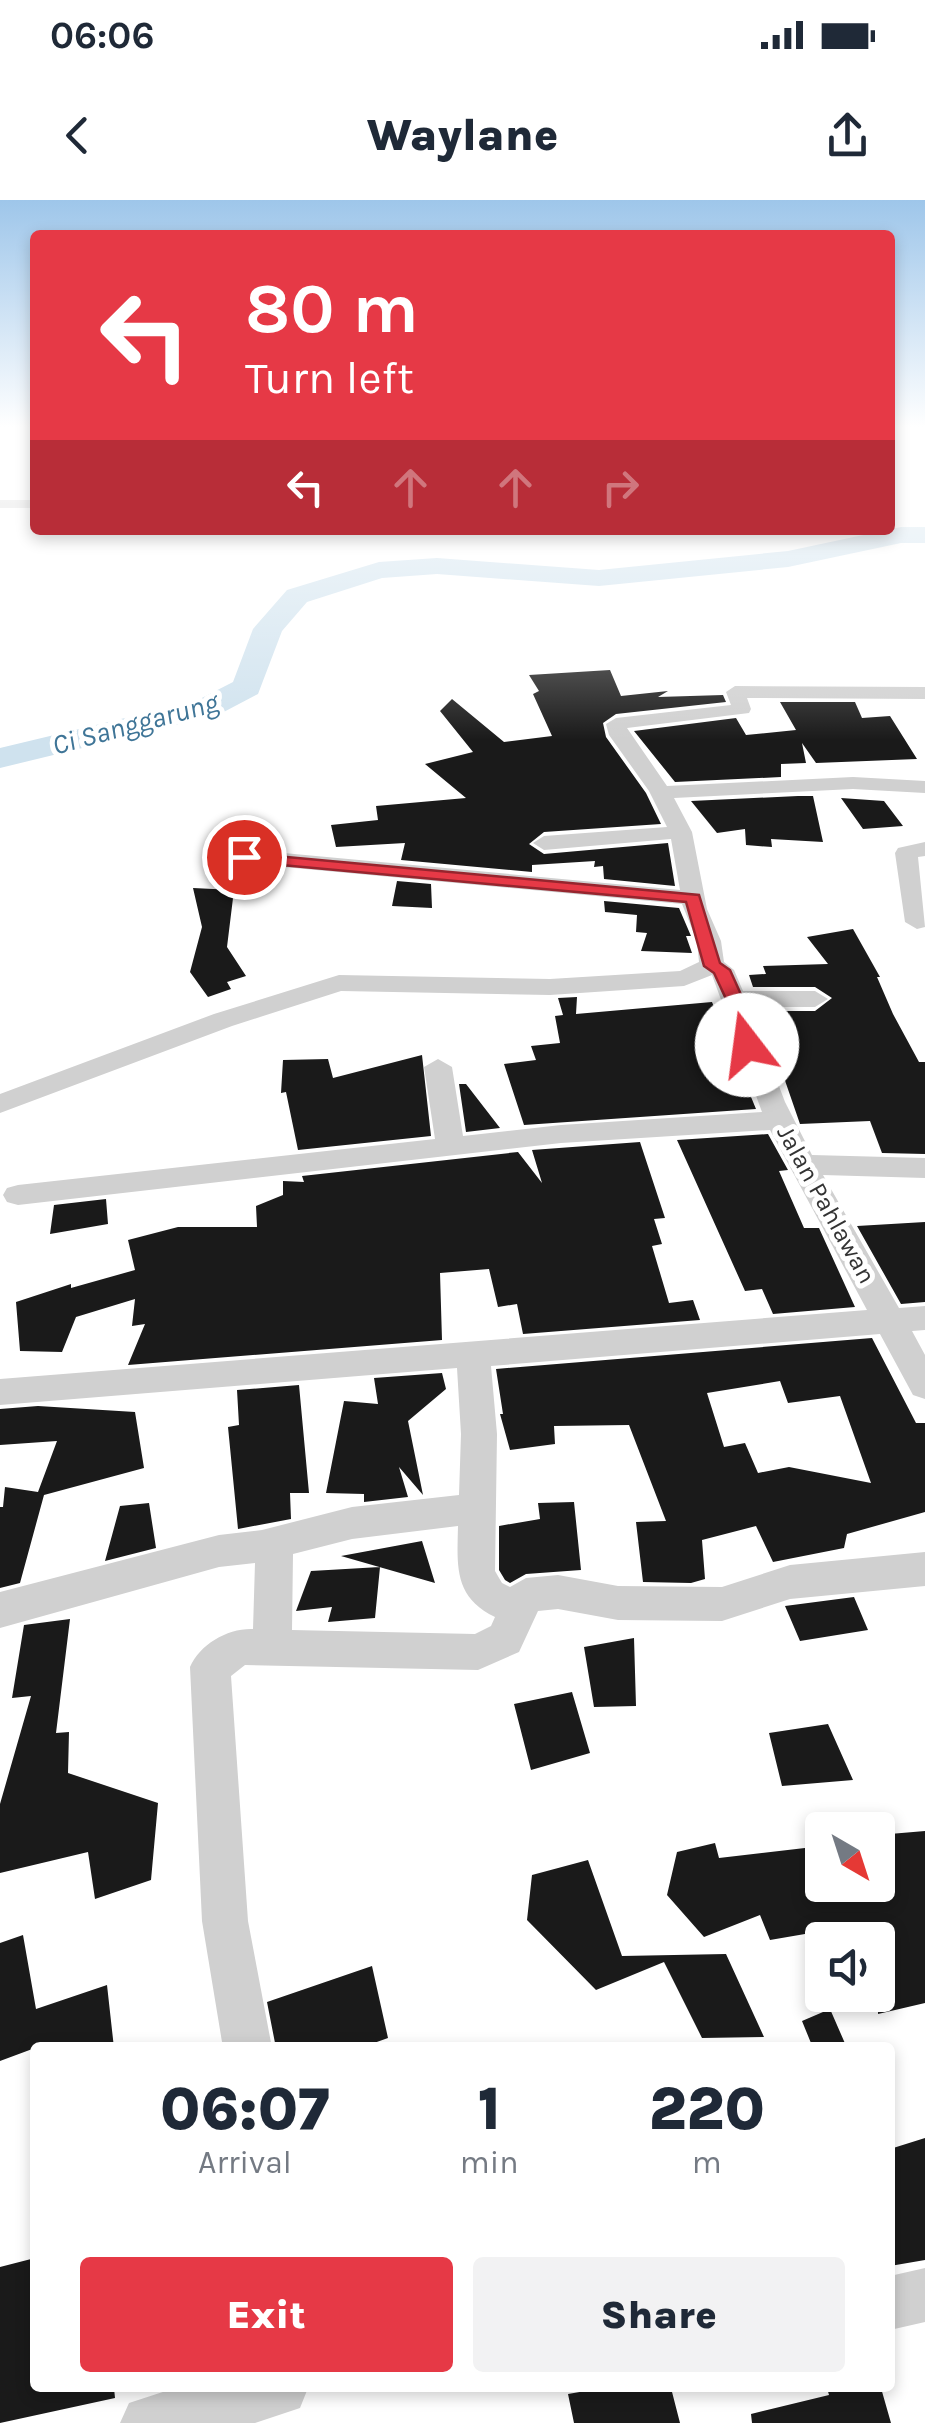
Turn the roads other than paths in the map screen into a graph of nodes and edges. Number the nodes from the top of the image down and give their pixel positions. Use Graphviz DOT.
graph roads {
  1 [pos="925,693"];
  2 [pos="925,787"];
  3 [pos="660,792"];
  4 [pos="681,832"];
  5 [pos="544,844"];
  6 [pos="925,849"];
  7 [pos="236,862"];
  8 [pos="553,890"];
  9 [pos="605,902"];
  10 [pos="694,905"];
  11 [pos="645,906"];
  12 [pos="917,922"];
  13 [pos="711,961"];
  14 [pos="734,999"];
  15 [pos="815,1000"];
  16 [pos="438,1066"];
  17 [pos="0,1104"];
  18 [pos="780,1120"];
  19 [pos="450,1146"];
  20 [pos="805,1166"];
  21 [pos="925,1168"];
  22 [pos="18,1195"];
  23 [pos="925,1318"];
  24 [pos="891,1322"];
  25 [pos="473,1355"];
  26 [pos="925,1386"];
  27 [pos="0,1392"];
  28 [pos="478,1508"];
  29 [pos="262,1546"];
  30 [pos="925,1569"];
  31 [pos="518,1609"];
  32 [pos="0,1610"];
  33 [pos="272,1648"];
  34 [pos="247,2042"];
  35 [pos="925,2295"];
  36 [pos="895,2302"];
  37 [pos="265,2392"];
  38 [pos="149,2423"];
  1 -- 3 [label="street, Jalan Pahlawan"];
  2 -- 3 [label="street"];
  3 -- 4 [label="street, Jalan Pahlawan"];
  4 -- 5 [label="street"];
  4 -- 10 [label="street, Jalan Pahlawan"];
  6 -- 12 [label="street"];
  7 -- 8 [label="street"];
  8 -- 9 [label="street"];
  8 -- 10 [label="street"];
  10 -- 11 [label="street"];
  10 -- 13 [label="street, Jalan Pahlawan"];
  13 -- 14 [label="street, Jalan Pahlawan"];
  13 -- 17 [label="street"];
  14 -- 15 [label="street"];
  14 -- 18 [label="street, Jalan Pahlawan"];
  16 -- 19 [label="street"];
  18 -- 19 [label="street"];
  18 -- 20 [label="street, Jalan Pahlawan"];
  19 -- 22 [label="street"];
  20 -- 21 [label="street"];
  20 -- 24 [label="street, Jalan Pahlawan"];
  23 -- 24 [label="street"];
  24 -- 25 [label="street"];
  24 -- 26 [label="street, Jalan Pahlawan"];
  25 -- 27 [label="street"];
  25 -- 28 [label="street"];
  28 -- 29 [label="street"];
  28 -- 31 [label="street"];
  29 -- 32 [label="street"];
  29 -- 33 [label="street"];
  30 -- 31 [label="street"];
  31 -- 33 [label="street"];
  33 -- 34 [label="street"];
  35 -- 36 [label="street"];
  37 -- 38 [label="street"];
}
